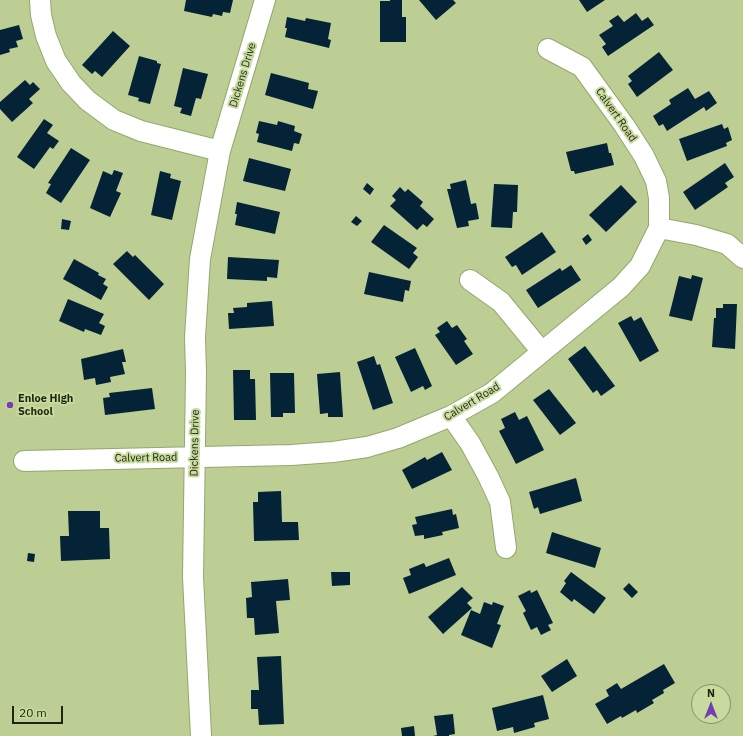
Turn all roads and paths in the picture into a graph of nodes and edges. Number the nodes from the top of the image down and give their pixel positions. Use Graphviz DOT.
graph roads {
  1 [pos="40,0"];
  2 [pos="265,0"];
  3 [pos="548,49"];
  4 [pos="220,151"];
  5 [pos="659,228"];
  6 [pos="743,258"];
  7 [pos="470,280"];
  8 [pos="542,352"];
  9 [pos="451,416"];
  10 [pos="194,457"];
  11 [pos="24,461"];
  12 [pos="506,548"];
  13 [pos="201,736"];
  1 -- 4 [label="street"];
  2 -- 4 [label="street, Dickens Drive"];
  3 -- 5 [label="street, Calvert Road"];
  4 -- 10 [label="street, Dickens Drive"];
  5 -- 6 [label="street"];
  5 -- 8 [label="street, Calvert Road"];
  7 -- 8 [label="street"];
  8 -- 9 [label="street, Calvert Road"];
  9 -- 10 [label="street, Calvert Road"];
  9 -- 12 [label="street"];
  10 -- 11 [label="street, Calvert Road"];
  10 -- 13 [label="street, Dickens Drive"];
}
